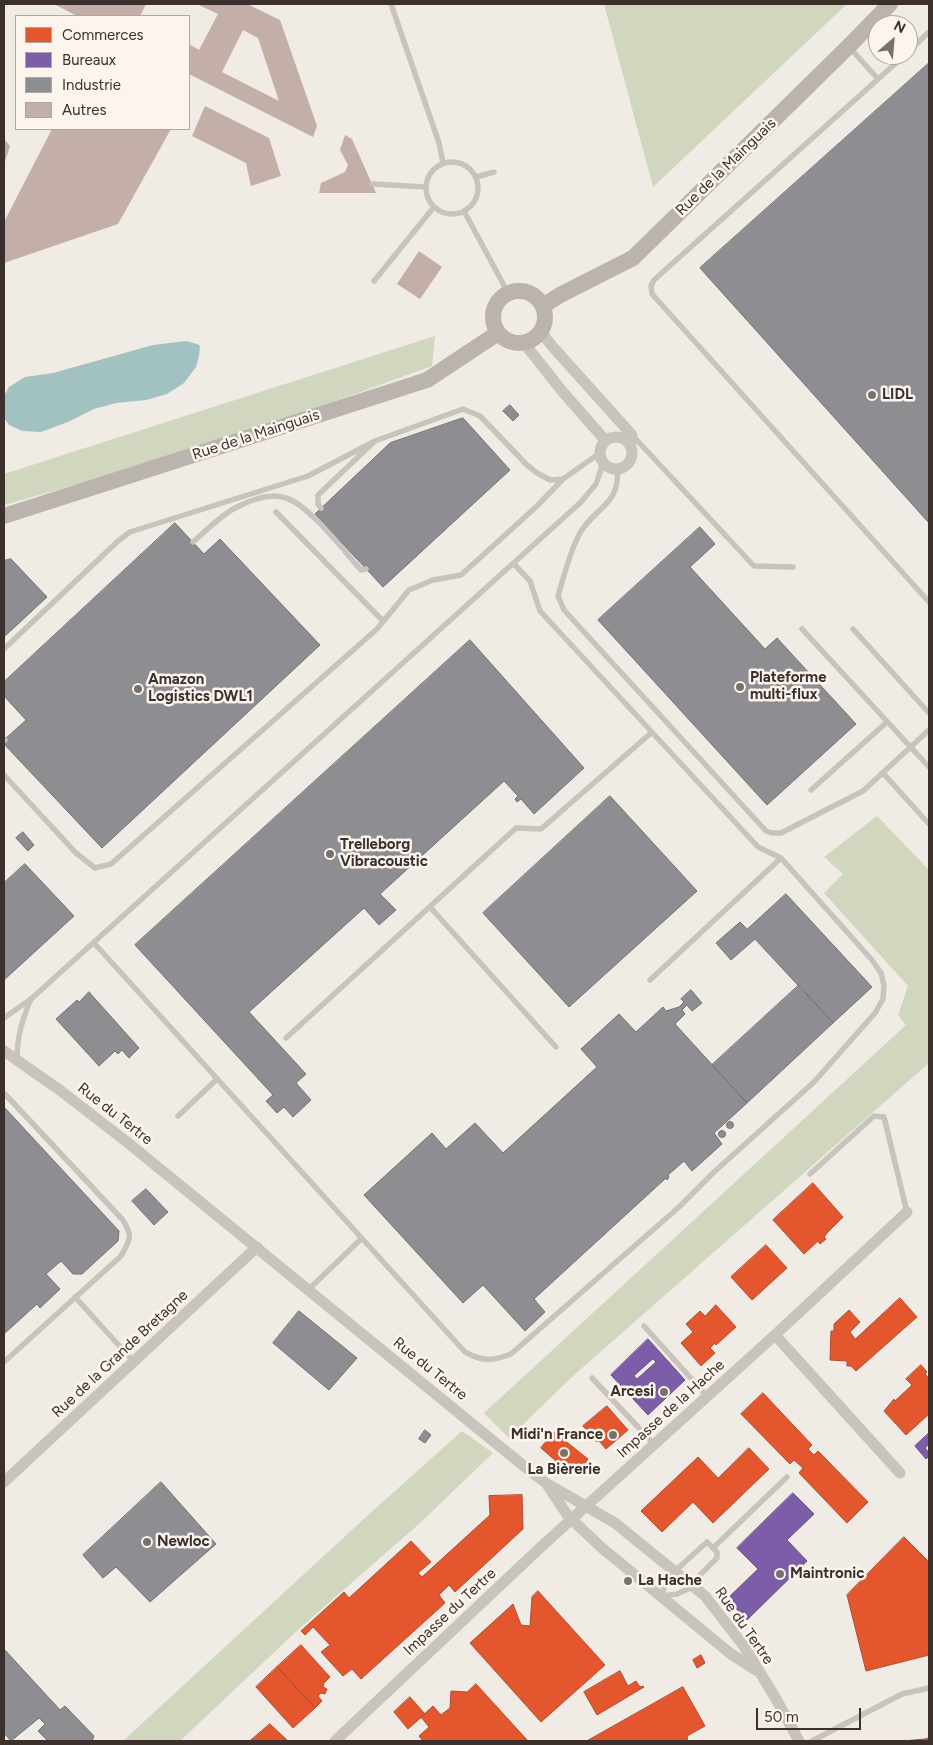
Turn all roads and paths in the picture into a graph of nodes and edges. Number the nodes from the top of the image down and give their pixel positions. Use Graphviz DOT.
graph roads {
  1 [pos="391,4"];
  2 [pos="890,4"];
  3 [pos="929,32"];
  4 [pos="918,42"];
  5 [pos="849,46"];
  6 [pos="893,65"];
  7 [pos="878,79"];
  8 [pos="443,163"];
  9 [pos="494,172"];
  10 [pos="476,178"];
  11 [pos="372,184"];
  12 [pos="425,187"];
  13 [pos="434,207"];
  14 [pos="464,212"];
  15 [pos="374,281"];
  16 [pos="508,293"];
  17 [pos="543,306"];
  18 [pos="541,332"];
  19 [pos="498,333"];
  20 [pos="524,343"];
  21 [pos="605,440"];
  22 [pos="631,440"];
  23 [pos="375,441"];
  24 [pos="602,458"];
  25 [pos="617,468"];
  26 [pos="563,479"];
  27 [pos="321,508"];
  28 [pos="276,512"];
  29 [pos="4,516"];
  30 [pos="193,542"];
  31 [pos="514,564"];
  32 [pos="793,567"];
  33 [pos="366,569"];
  34 [pos="929,602"];
  35 [pos="383,621"];
  36 [pos="802,629"];
  37 [pos="853,629"];
  38 [pos="4,650"];
  39 [pos="929,713"];
  40 [pos="887,722"];
  41 [pos="929,730"];
  42 [pos="651,733"];
  43 [pos="911,747"];
  44 [pos="929,767"];
  45 [pos="883,773"];
  46 [pos="4,775"];
  47 [pos="811,790"];
  48 [pos="929,824"];
  49 [pos="781,858"];
  50 [pos="430,907"];
  51 [pos="94,943"];
  52 [pos="650,980"];
  53 [pos="32,999"];
  54 [pos="4,1018"];
  55 [pos="286,1038"];
  56 [pos="556,1047"];
  57 [pos="4,1051"];
  58 [pos="17,1060"];
  59 [pos="217,1079"];
  60 [pos="4,1093"];
  61 [pos="178,1116"];
  62 [pos="810,1174"];
  63 [pos="906,1212"];
  64 [pos="361,1239"];
  65 [pos="257,1248"];
  66 [pos="308,1290"];
  67 [pos="75,1297"];
  68 [pos="644,1326"];
  69 [pos="775,1335"];
  70 [pos="4,1362"];
  71 [pos="134,1362"];
  72 [pos="592,1378"];
  73 [pos="707,1396"];
  74 [pos="654,1444"];
  75 [pos="900,1473"];
  76 [pos="787,1477"];
  77 [pos="4,1482"];
  78 [pos="546,1483"];
  79 [pos="586,1505"];
  80 [pos="571,1519"];
  81 [pos="714,1547"];
  82 [pos="675,1570"];
  83 [pos="692,1585"];
  84 [pos="662,1596"];
  85 [pos="757,1671"];
  86 [pos="929,1688"];
  87 [pos="335,1741"];
  88 [pos="800,1741"];
  89 [pos="812,1741"];
  1 -- 8 [label="lane"];
  2 -- 5 [label="street, Rue de la Mainguais"];
  3 -- 4 [label="lane"];
  5 -- 7 [label="lane"];
  5 -- 17 [label="street, Rue de la Mainguais"];
  6 -- 7 [label="lane"];
  7 -- 34 [label="lane"];
  8 -- 10 [label="lane"];
  8 -- 12 [label="lane"];
  9 -- 10 [label="lane"];
  10 -- 14 [label="lane"];
  11 -- 12 [label="lane"];
  12 -- 13 [label="lane"];
  13 -- 14 [label="lane"];
  13 -- 15 [label="lane"];
  14 -- 16 [label="lane"];
  16 -- 17 [label="street"];
  16 -- 19 [label="street"];
  17 -- 18 [label="street"];
  18 -- 20 [label="street"];
  18 -- 22 [label="street"];
  19 -- 20 [label="street"];
  19 -- 29 [label="street, Rue de la Mainguais"];
  20 -- 21 [label="street"];
  21 -- 22 [label="street"];
  21 -- 24 [label="street"];
  22 -- 25 [label="street"];
  22 -- 32 [label="lane"];
  23 -- 26 [label="lane"];
  23 -- 27 [label="lane"];
  23 -- 38 [label="lane"];
  24 -- 25 [label="street"];
  24 -- 26 [label="lane"];
  24 -- 31 [label="lane"];
  25 -- 45 [label="lane"];
  26 -- 35 [label="lane"];
  28 -- 35 [label="lane"];
  30 -- 33 [label="lane"];
  31 -- 42 [label="lane"];
  31 -- 51 [label="lane"];
  35 -- 46 [label="lane"];
  36 -- 40 [label="lane"];
  37 -- 39 [label="lane"];
  40 -- 43 [label="lane"];
  40 -- 47 [label="lane"];
  41 -- 43 [label="lane"];
  42 -- 49 [label="lane"];
  42 -- 50 [label="lane"];
  43 -- 44 [label="lane"];
  43 -- 45 [label="lane"];
  45 -- 48 [label="lane"];
  49 -- 52 [label="lane"];
  49 -- 64 [label="lane"];
  50 -- 55 [label="lane"];
  50 -- 56 [label="lane"];
  51 -- 53 [label="lane"];
  51 -- 59 [label="lane"];
  53 -- 54 [label="lane"];
  53 -- 58 [label="lane"];
  57 -- 58 [label="street, Rue du Tertre"];
  58 -- 65 [label="street, Rue du Tertre"];
  59 -- 61 [label="lane"];
  59 -- 64 [label="lane"];
  60 -- 67 [label="lane"];
  62 -- 63 [label="lane"];
  63 -- 69 [label="street, Impasse de la Hache"];
  64 -- 66 [label="lane"];
  65 -- 66 [label="street, Rue du Tertre"];
  65 -- 71 [label="street, Rue de la Grande Bretagne"];
  66 -- 78 [label="street, Rue du Tertre"];
  67 -- 70 [label="lane"];
  67 -- 71 [label="lane"];
  68 -- 73 [label="lane"];
  69 -- 73 [label="street, Impasse de la Hache"];
  69 -- 75 [label="street"];
  71 -- 77 [label="street, Rue de la Grande Bretagne"];
  72 -- 74 [label="lane"];
  73 -- 74 [label="street, Impasse de la Hache"];
  74 -- 79 [label="street, Impasse de la Hache"];
  76 -- 81 [label="lane"];
  78 -- 79 [label="street, Rue du Tertre"];
  78 -- 80 [label="street"];
  79 -- 80 [label="street, Impasse du Tertre"];
  79 -- 82 [label="street, Rue du Tertre"];
  80 -- 84 [label="street"];
  80 -- 87 [label="street, Impasse du Tertre"];
  81 -- 82 [label="lane"];
  81 -- 83 [label="lane"];
  82 -- 83 [label="street, Rue du Tertre"];
  82 -- 84 [label="lane"];
  83 -- 84 [label="lane"];
  83 -- 85 [label="street, Rue du Tertre"];
  84 -- 85 [label="street"];
  85 -- 88 [label="street, Rue du Tertre"];
  86 -- 89 [label="lane"];
}
